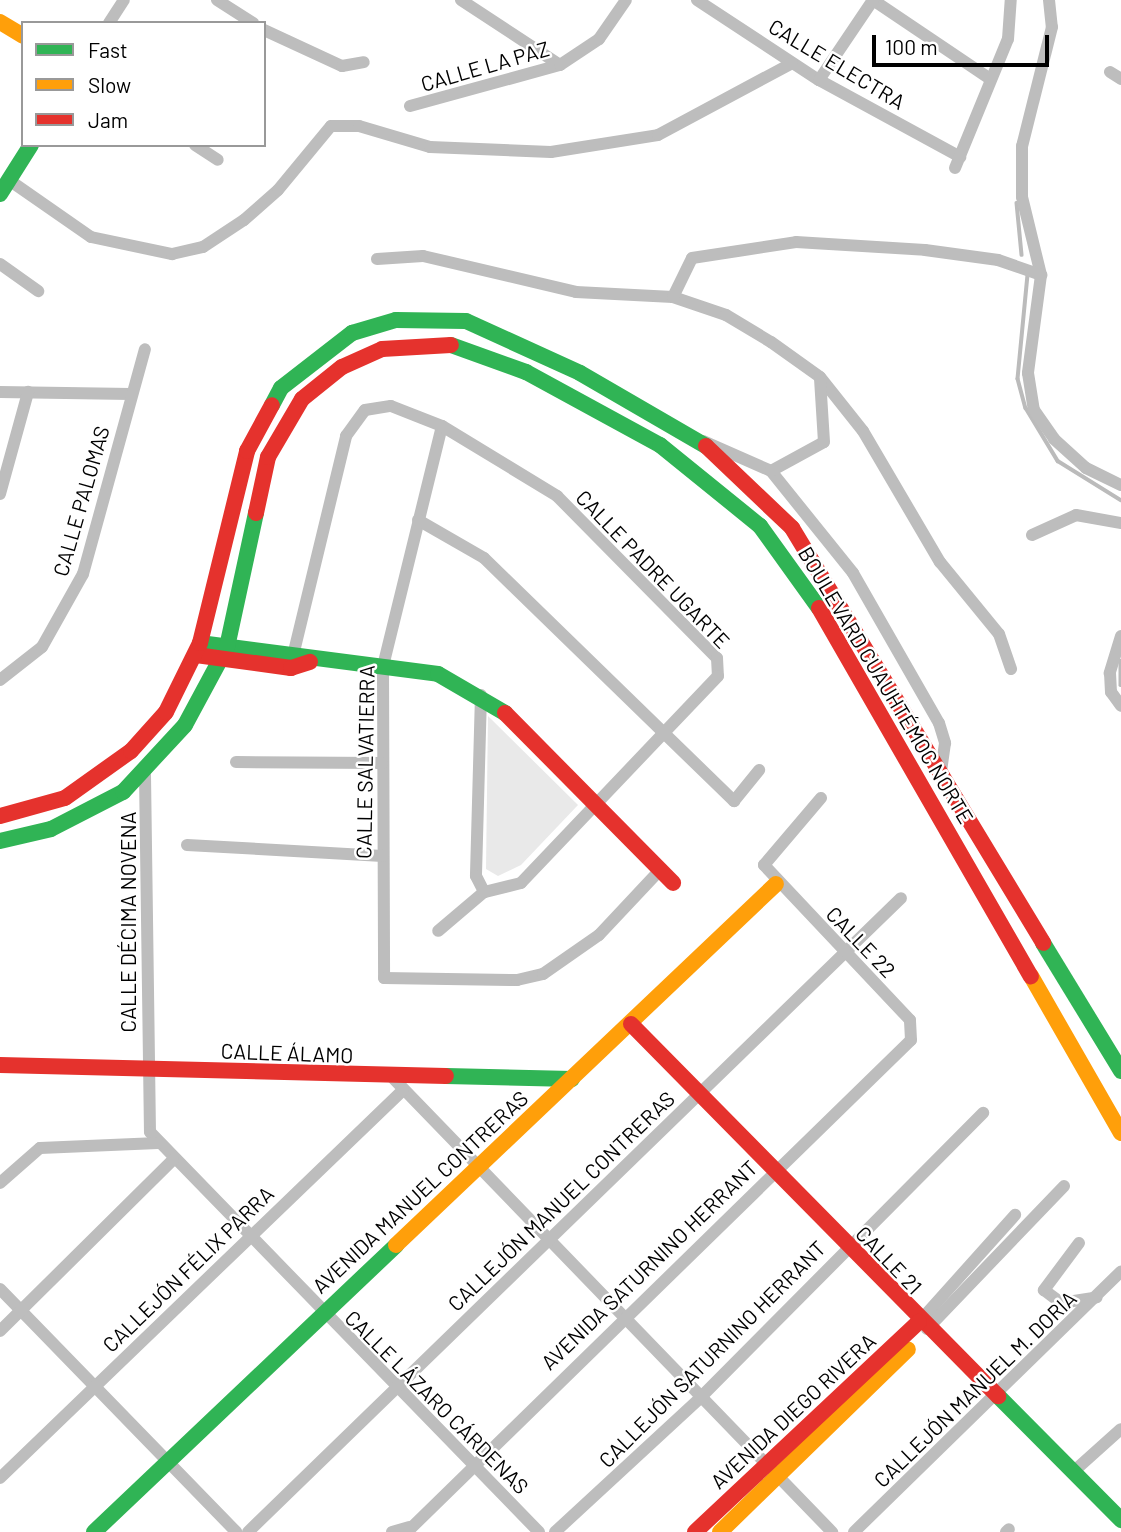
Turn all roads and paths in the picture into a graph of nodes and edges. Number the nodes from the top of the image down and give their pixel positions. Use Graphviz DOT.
graph roads {
  1 [pos="124,0"];
  2 [pos="217,0"];
  3 [pos="626,0"];
  4 [pos="697,0"];
  5 [pos="873,0"];
  6 [pos="1011,0"];
  7 [pos="1049,0"];
  8 [pos="467,2"];
  9 [pos="110,21"];
  10 [pos="250,21"];
  11 [pos="0,22"];
  12 [pos="266,31"];
  13 [pos="21,35"];
  14 [pos="364,62"];
  15 [pos="792,62"];
  16 [pos="560,65"];
  17 [pos="990,79"];
  18 [pos="819,80"];
  19 [pos="410,106"];
  20 [pos="30,147"];
  21 [pos="198,147"];
  22 [pos="218,160"];
  23 [pos="9,180"];
  24 [pos="0,194"];
  25 [pos="377,259"];
  26 [pos="0,264"];
  27 [pos="1041,275"];
  28 [pos="38,291"];
  29 [pos="673,297"];
  30 [pos="145,349"];
  31 [pos="820,377"];
  32 [pos="0,392"];
  33 [pos="27,392"];
  34 [pos="131,394"];
  35 [pos="442,426"];
  36 [pos="697,439"];
  37 [pos="771,471"];
  38 [pos="1121,485"];
  39 [pos="0,494"];
  40 [pos="418,520"];
  41 [pos="1121,523"];
  42 [pos="1032,535"];
  43 [pos="1121,636"];
  44 [pos="198,649"];
  45 [pos="225,653"];
  46 [pos="292,662"];
  47 [pos="383,666"];
  48 [pos="1011,669"];
  49 [pos="0,680"];
  50 [pos="481,695"];
  51 [pos="1121,706"];
  52 [pos="664,733"];
  53 [pos="236,762"];
  54 [pos="382,763"];
  55 [pos="759,770"];
  56 [pos="941,773"];
  57 [pos="145,775"];
  58 [pos="821,798"];
  59 [pos="597,802"];
  60 [pos="0,816"];
  61 [pos="0,841"];
  62 [pos="187,845"];
  63 [pos="383,856"];
  64 [pos="661,869"];
  65 [pos="673,883"];
  66 [pos="776,884"];
  67 [pos="484,892"];
  68 [pos="901,898"];
  69 [pos="438,931"];
  70 [pos="845,952"];
  71 [pos="631,1024"];
  72 [pos="914,1031"];
  73 [pos="1116,1047"];
  74 [pos="0,1065"];
  75 [pos="147,1069"];
  76 [pos="1121,1071"];
  77 [pos="572,1079"];
  78 [pos="398,1084"];
  79 [pos="700,1094"];
  80 [pos="983,1113"];
  81 [pos="1121,1133"];
  82 [pos="158,1143"];
  83 [pos="173,1160"];
  84 [pos="475,1168"];
  85 [pos="774,1171"];
  86 [pos="0,1183"];
  87 [pos="1064,1186"];
  88 [pos="1015,1215"];
  89 [pos="250,1238"];
  90 [pos="546,1242"];
  91 [pos="1079,1243"];
  92 [pos="848,1247"];
  93 [pos="1121,1271"];
  94 [pos="0,1289"];
  95 [pos="1097,1297"];
  96 [pos="21,1311"];
  97 [pos="321,1312"];
  98 [pos="621,1319"];
  99 [pos="923,1326"];
  100 [pos="0,1331"];
  101 [pos="93,1387"];
  102 [pos="396,1389"];
  103 [pos="996,1395"];
  104 [pos="700,1398"];
  105 [pos="1121,1429"];
  106 [pos="167,1461"];
  107 [pos="472,1464"];
  108 [pos="770,1471"];
  109 [pos="1073,1472"];
  110 [pos="0,1478"];
  111 [pos="1121,1520"];
  112 [pos="408,1529"];
  113 [pos="94,1532"];
  114 [pos="236,1532"];
  115 [pos="248,1532"];
  116 [pos="392,1532"];
  117 [pos="540,1532"];
  118 [pos="555,1532"];
  119 [pos="695,1532"];
  120 [pos="720,1532"];
  121 [pos="832,1532"];
  122 [pos="854,1532"];
  1 -- 9 [label="street"];
  2 -- 10 [label="street"];
  3 -- 16 [label="street, CALLE LA PAZ"];
  4 -- 15 [label="street, CALLE ELECTRA"];
  5 -- 17 [label="street"];
  5 -- 18 [label="street"];
  6 -- 17 [label="street"];
  7 -- 27 [label="street"];
  8 -- 16 [label="street"];
  11 -- 13 [label="main road"];
  12 -- 14 [label="street"];
  15 -- 18 [label="street, CALLE ELECTRA"];
  15 -- 23 [label="street"];
  16 -- 19 [label="street, CALLE LA PAZ"];
  17 -- 18 [label="street, CALLE ELECTRA"];
  20 -- 23 [label="main road"];
  21 -- 22 [label="street"];
  23 -- 24 [label="main road"];
  25 -- 29 [label="street"];
  26 -- 28 [label="street"];
  27 -- 29 [label="street"];
  27 -- 38 [label="street"];
  29 -- 31 [label="street"];
  30 -- 34 [label="street, CALLE PALOMAS"];
  31 -- 37 [label="street"];
  31 -- 48 [label="street"];
  32 -- 33 [label="street"];
  33 -- 34 [label="street"];
  33 -- 39 [label="street"];
  34 -- 49 [label="street, CALLE PALOMAS"];
  35 -- 40 [label="street, CALLE SALVATIERRA"];
  35 -- 46 [label="street, CALLE PADRE UGARTE"];
  35 -- 52 [label="street, CALLE PADRE UGARTE"];
  36 -- 37 [label="street"];
  36 -- 44 [label="main road, BOULEVARD CUAUHTÉMOC NORTE"];
  36 -- 56 [label="main road, BOULEVARD CUAUHTÉMOC NORTE"];
  37 -- 56 [label="street"];
  40 -- 47 [label="street, CALLE SALVATIERRA"];
  40 -- 52 [label="street"];
  41 -- 42 [label="street"];
  43 -- 51 [label="street"];
  44 -- 45 [label="main road"];
  44 -- 60 [label="main road, BOULEVARD CUAUHTÉMOC NORTE"];
  45 -- 46 [label="main road"];
  45 -- 46 [label="main road"];
  45 -- 57 [label="main road, BOULEVARD CUAUHTÉMOC NORTE"];
  45 -- 81 [label="main road, BOULEVARD CUAUHTÉMOC NORTE"];
  46 -- 47 [label="main road"];
  47 -- 50 [label="main road"];
  47 -- 54 [label="street, CALLE SALVATIERRA"];
  50 -- 59 [label="main road"];
  50 -- 67 [label="street"];
  52 -- 55 [label="street"];
  52 -- 59 [label="street, CALLE PADRE UGARTE"];
  53 -- 54 [label="street"];
  54 -- 63 [label="street, CALLE SALVATIERRA"];
  56 -- 73 [label="main road, BOULEVARD CUAUHTÉMOC NORTE"];
  57 -- 61 [label="main road, BOULEVARD CUAUHTÉMOC NORTE"];
  57 -- 75 [label="street, CALLE DÉCIMA NOVENA"];
  58 -- 66 [label="street"];
  59 -- 64 [label="main road"];
  59 -- 67 [label="street, CALLE PADRE UGARTE"];
  62 -- 63 [label="street"];
  63 -- 64 [label="street, CALLE SALVATIERRA"];
  64 -- 65 [label="main road"];
  66 -- 70 [label="street, CALLE 22"];
  66 -- 71 [label="main road, AVENIDA MANUEL CONTRERAS"];
  67 -- 69 [label="street"];
  68 -- 70 [label="street, CALLEJÓN MANUEL CONTRERAS"];
  70 -- 72 [label="street, CALLE 22"];
  70 -- 79 [label="street, CALLEJÓN MANUEL CONTRERAS"];
  71 -- 77 [label="main road, AVENIDA MANUEL CONTRERAS"];
  71 -- 79 [label="main road, CALLE 21"];
  72 -- 85 [label="street, AVENIDA SATURNINO HERRANT"];
  73 -- 76 [label="main road, BOULEVARD CUAUHTÉMOC NORTE"];
  74 -- 75 [label="main road, CALLE ÁLAMO"];
  75 -- 78 [label="main road, CALLE ÁLAMO"];
  75 -- 82 [label="street, CALLE LÁZARO CÁRDENAS"];
  77 -- 78 [label="main road, CALLE ÁLAMO"];
  77 -- 84 [label="main road, AVENIDA MANUEL CONTRERAS"];
  78 -- 84 [label="street"];
  78 -- 89 [label="street, CALLEJÓN FÉLIX PARRA"];
  79 -- 85 [label="main road, CALLE 21"];
  79 -- 90 [label="street, CALLEJÓN MANUEL CONTRERAS"];
  80 -- 92 [label="street, CALLEJÓN SATURNINO HERRANT"];
  82 -- 83 [label="street, CALLE LÁZARO CÁRDENAS"];
  82 -- 86 [label="street"];
  83 -- 89 [label="street, CALLE LÁZARO CÁRDENAS"];
  83 -- 96 [label="street"];
  84 -- 90 [label="street"];
  84 -- 97 [label="main road, AVENIDA MANUEL CONTRERAS"];
  85 -- 92 [label="main road, CALLE 21"];
  85 -- 98 [label="street, AVENIDA SATURNINO HERRANT"];
  87 -- 99 [label="street"];
  88 -- 99 [label="street"];
  89 -- 97 [label="street, CALLE LÁZARO CÁRDENAS"];
  89 -- 101 [label="street, CALLEJÓN FÉLIX PARRA"];
  90 -- 98 [label="street"];
  90 -- 102 [label="street, CALLEJÓN MANUEL CONTRERAS"];
  91 -- 95 [label="street"];
  92 -- 99 [label="main road, CALLE 21"];
  92 -- 104 [label="street, CALLEJÓN SATURNINO HERRANT"];
  93 -- 95 [label="street, CALLEJÓN MANUEL M. DORIA"];
  94 -- 96 [label="street"];
  95 -- 103 [label="street, CALLEJÓN MANUEL M. DORIA"];
  96 -- 100 [label="street"];
  96 -- 101 [label="street"];
  97 -- 102 [label="street, CALLE LÁZARO CÁRDENAS"];
  97 -- 106 [label="main road, AVENIDA MANUEL CONTRERAS"];
  98 -- 104 [label="street"];
  98 -- 107 [label="street, AVENIDA SATURNINO HERRANT"];
  99 -- 103 [label="main road, CALLE 21"];
  99 -- 108 [label="main road, AVENIDA DIEGO RIVERA"];
  101 -- 106 [label="street"];
  101 -- 110 [label="street, CALLEJÓN FÉLIX PARRA"];
  102 -- 107 [label="street, CALLE LÁZARO CÁRDENAS"];
  102 -- 115 [label="street, CALLEJÓN MANUEL CONTRERAS"];
  103 -- 109 [label="main road, CALLE 21"];
  103 -- 122 [label="street, CALLEJÓN MANUEL M. DORIA"];
  104 -- 108 [label="street"];
  104 -- 118 [label="street, CALLEJÓN SATURNINO HERRANT"];
  105 -- 109 [label="street"];
  106 -- 113 [label="main road, AVENIDA MANUEL CONTRERAS"];
  106 -- 114 [label="street"];
  107 -- 112 [label="street, AVENIDA SATURNINO HERRANT"];
  107 -- 117 [label="street, CALLE LÁZARO CÁRDENAS"];
  108 -- 119 [label="main road, AVENIDA DIEGO RIVERA"];
  108 -- 120 [label="main road, AVENIDA DIEGO RIVERA"];
  108 -- 121 [label="street"];
  109 -- 111 [label="main road, CALLE 21"];
  112 -- 116 [label="street, AVENIDA SATURNINO HERRANT"];
}
